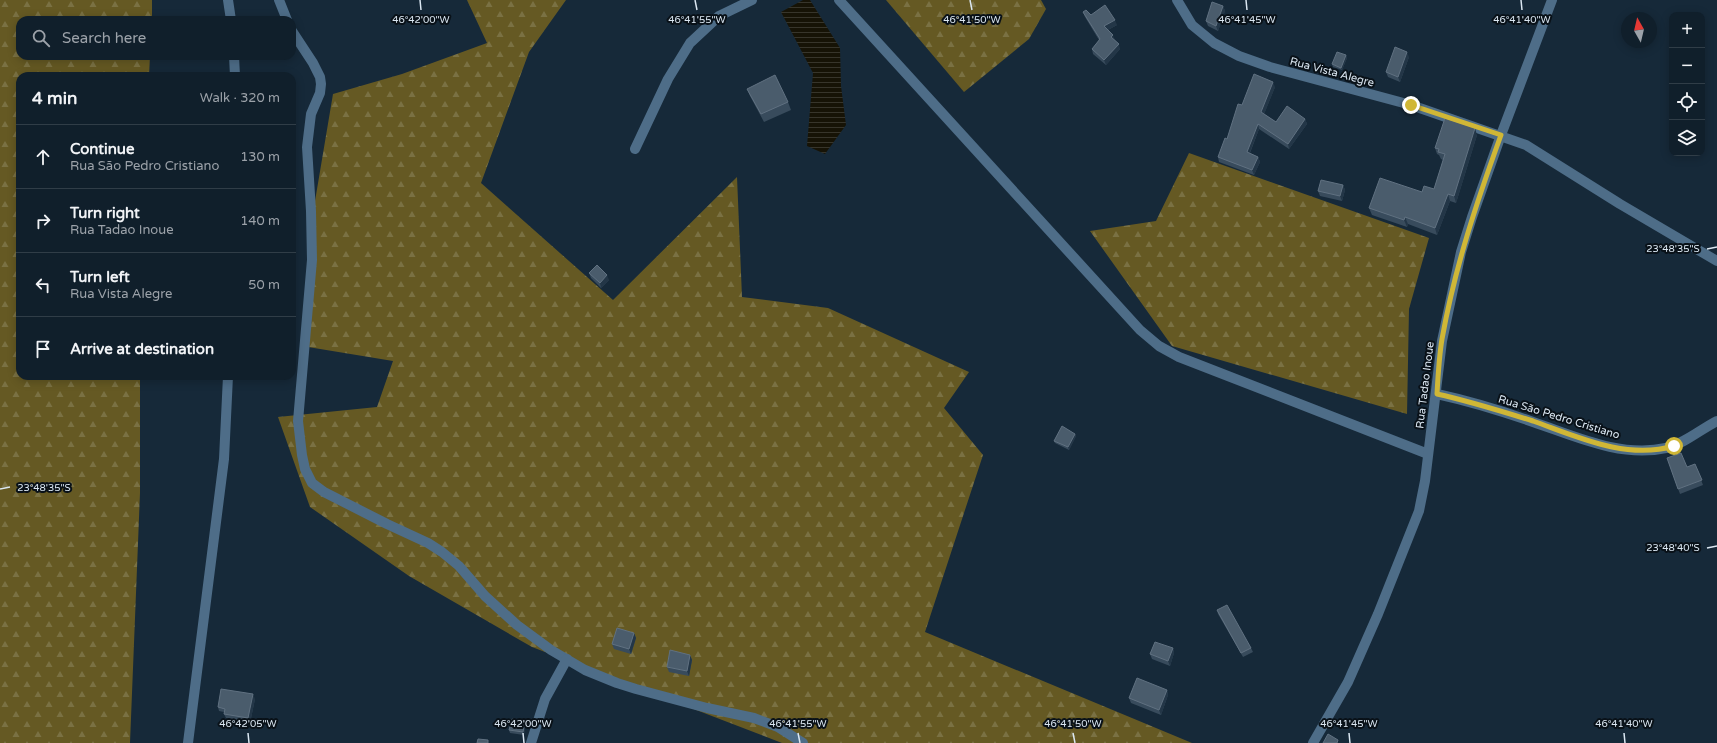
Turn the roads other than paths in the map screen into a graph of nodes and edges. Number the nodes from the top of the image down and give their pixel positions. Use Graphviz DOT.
graph roads {
  1 [pos="228,0"];
  2 [pos="279,0"];
  3 [pos="752,0"];
  4 [pos="839,0"];
  5 [pos="1177,0"];
  6 [pos="1552,0"];
  7 [pos="230,16"];
  8 [pos="285,16"];
  9 [pos="296,37"];
  10 [pos="234,60"];
  11 [pos="235,72"];
  12 [pos="1501,135"];
  13 [pos="636,149"];
  14 [pos="1717,261"];
  15 [pos="228,380"];
  16 [pos="1437,394"];
  17 [pos="1717,421"];
  18 [pos="1428,454"];
  19 [pos="567,659"];
  20 [pos="188,743"];
  21 [pos="531,743"];
  22 [pos="803,743"];
  23 [pos="1313,743"];
  1 -- 7 [label="street"];
  2 -- 8 [label="street"];
  3 -- 13 [label="street"];
  4 -- 18 [label="street"];
  5 -- 12 [label="street, Rua Vista Alegre"];
  6 -- 12 [label="street, Rua Tadao Inoue"];
  9 -- 19 [label="street"];
  10 -- 11 [label="street"];
  12 -- 14 [label="street, Rua Vista Alegre"];
  12 -- 16 [label="street, Rua Tadao Inoue"];
  15 -- 20 [label="street"];
  16 -- 17 [label="street, Rua São Pedro Cristiano"];
  16 -- 18 [label="street, Rua Tadao Inoue"];
  18 -- 23 [label="street, Rua Tadao Inoue"];
  19 -- 21 [label="street"];
  19 -- 22 [label="street"];
}
